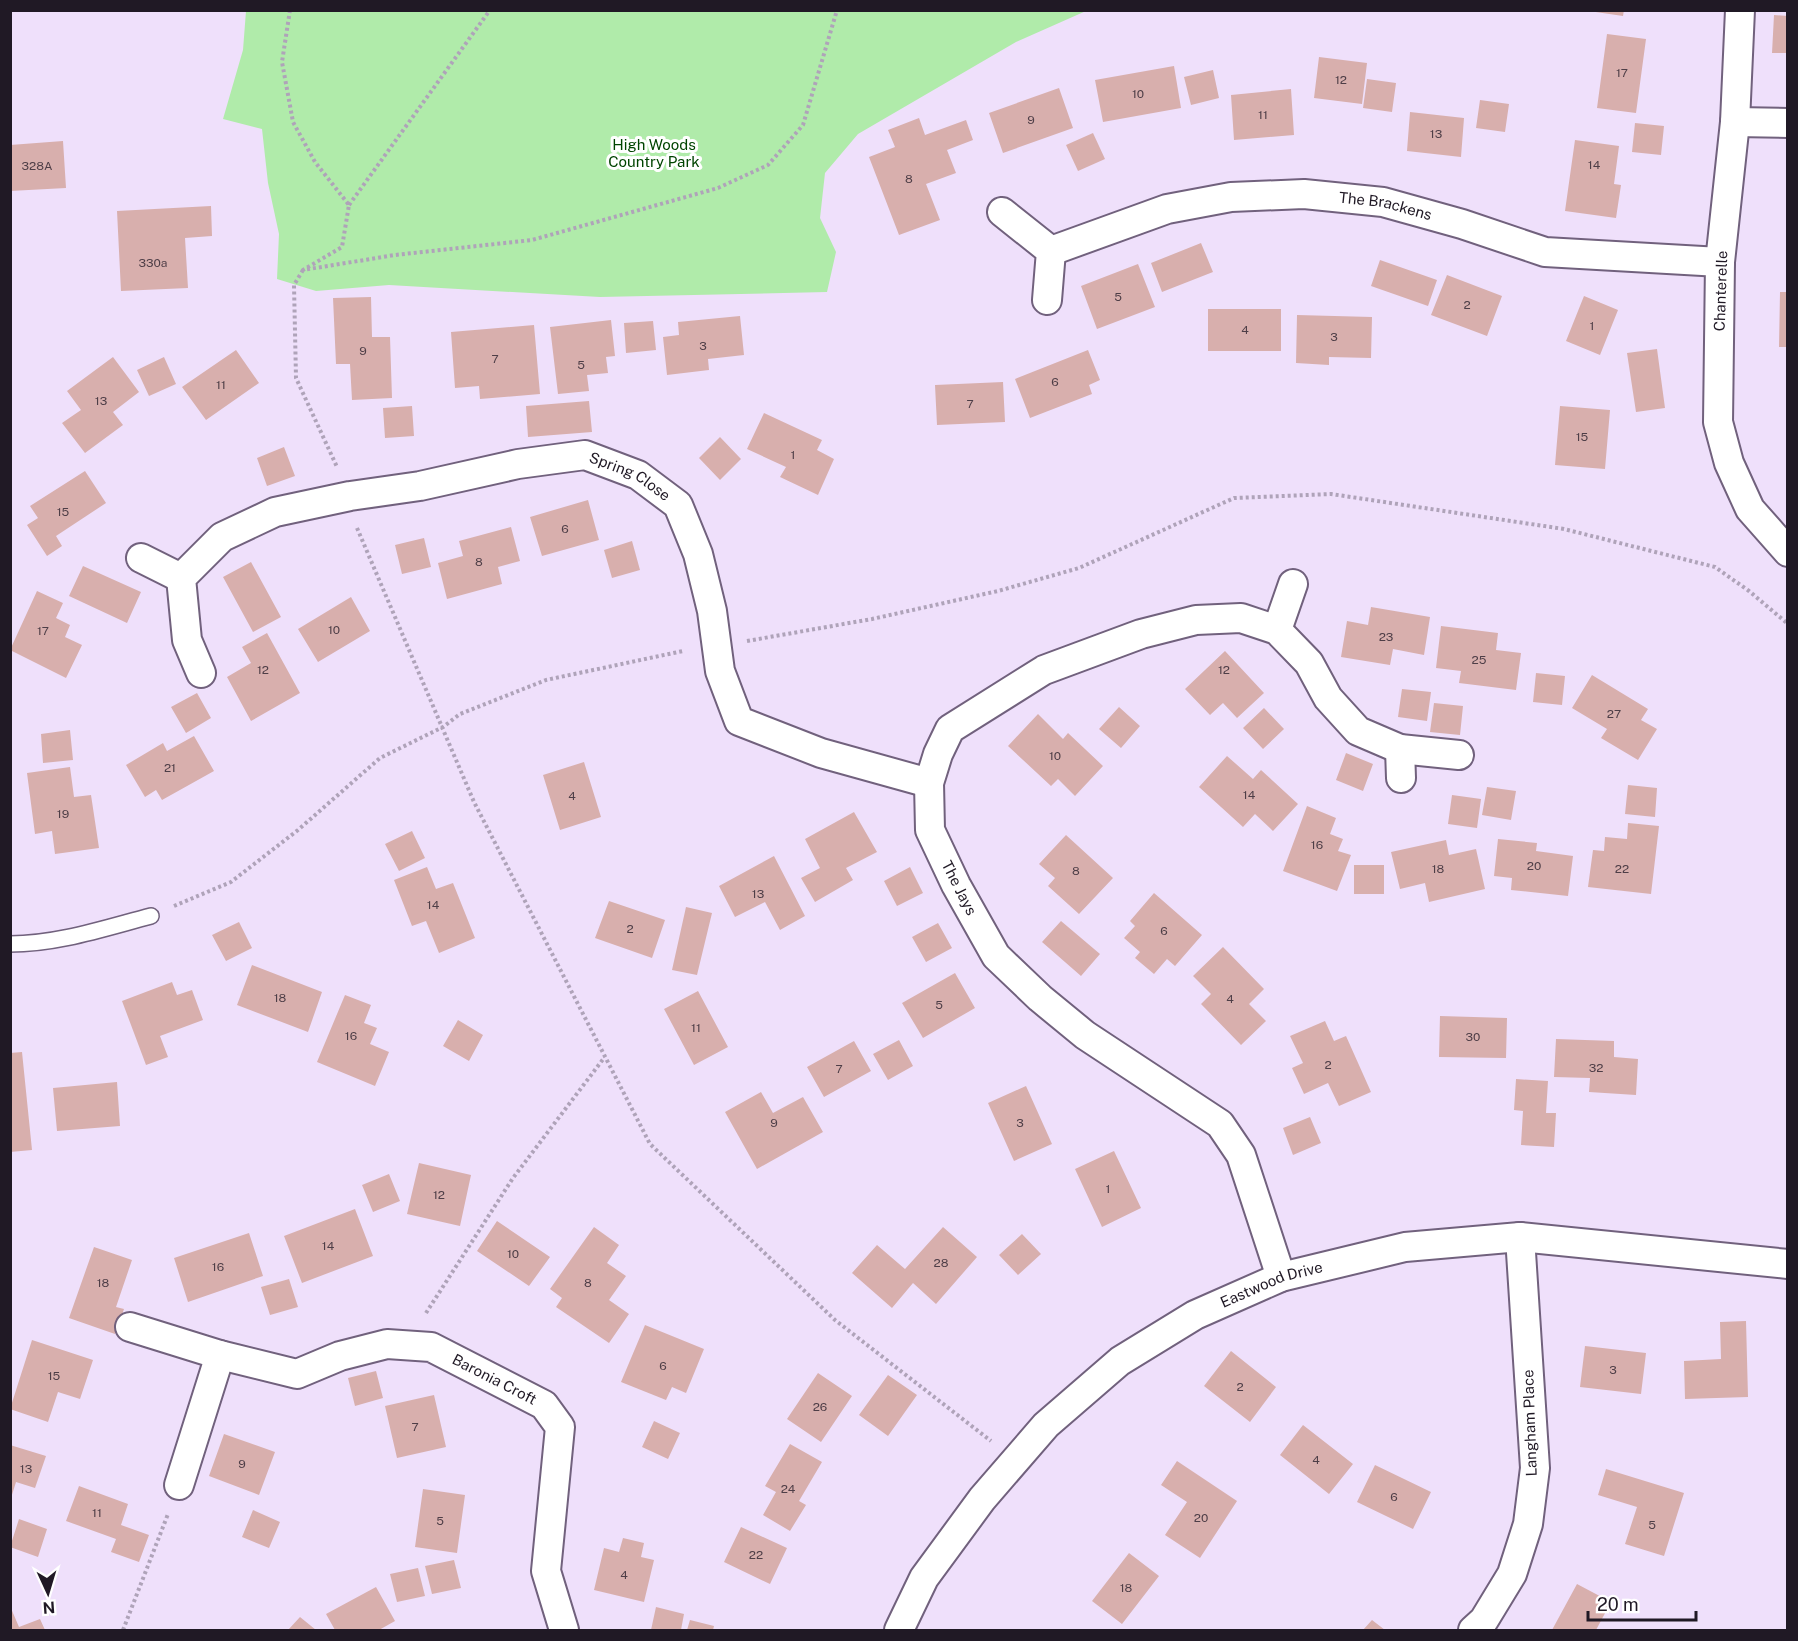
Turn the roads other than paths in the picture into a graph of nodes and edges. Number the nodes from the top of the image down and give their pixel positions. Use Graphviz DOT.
graph roads {
  1 [pos="1740,10"];
  2 [pos="1735,122"];
  3 [pos="1788,123"];
  4 [pos="1002,212"];
  5 [pos="1051,251"];
  6 [pos="1720,262"];
  7 [pos="1047,300"];
  8 [pos="1788,552"];
  9 [pos="141,558"];
  10 [pos="181,578"];
  11 [pos="1293,584"];
  12 [pos="1277,630"];
  13 [pos="201,673"];
  14 [pos="1400,749"];
  15 [pos="1459,755"];
  16 [pos="1401,778"];
  17 [pos="929,783"];
  18 [pos="151,916"];
  19 [pos="10,944"];
  20 [pos="1520,1237"];
  21 [pos="1788,1264"];
  22 [pos="1281,1277"];
  23 [pos="130,1327"];
  24 [pos="220,1356"];
  25 [pos="179,1485"];
  26 [pos="564,1630"];
  27 [pos="899,1630"];
  28 [pos="1473,1630"];
  1 -- 2 [label="street, Chanterelle"];
  2 -- 3 [label="street"];
  2 -- 6 [label="street, Chanterelle"];
  4 -- 5 [label="street"];
  5 -- 6 [label="street, The Brackens"];
  5 -- 7 [label="street"];
  6 -- 8 [label="street, Chanterelle"];
  9 -- 10 [label="street"];
  10 -- 13 [label="street"];
  10 -- 17 [label="street, Spring Close"];
  11 -- 12 [label="street"];
  12 -- 14 [label="street, The Jays"];
  12 -- 17 [label="street, The Jays"];
  14 -- 15 [label="street, The Jays"];
  14 -- 16 [label="street"];
  17 -- 22 [label="street, The Jays"];
  18 -- 19 [label="lane"];
  20 -- 21 [label="street, Eastwood Drive"];
  20 -- 22 [label="street, Eastwood Drive"];
  20 -- 28 [label="street, Langham Place"];
  22 -- 27 [label="street, Eastwood Drive"];
  23 -- 24 [label="street, Baronia Croft"];
  24 -- 25 [label="street"];
  24 -- 26 [label="street, Baronia Croft"];
}
